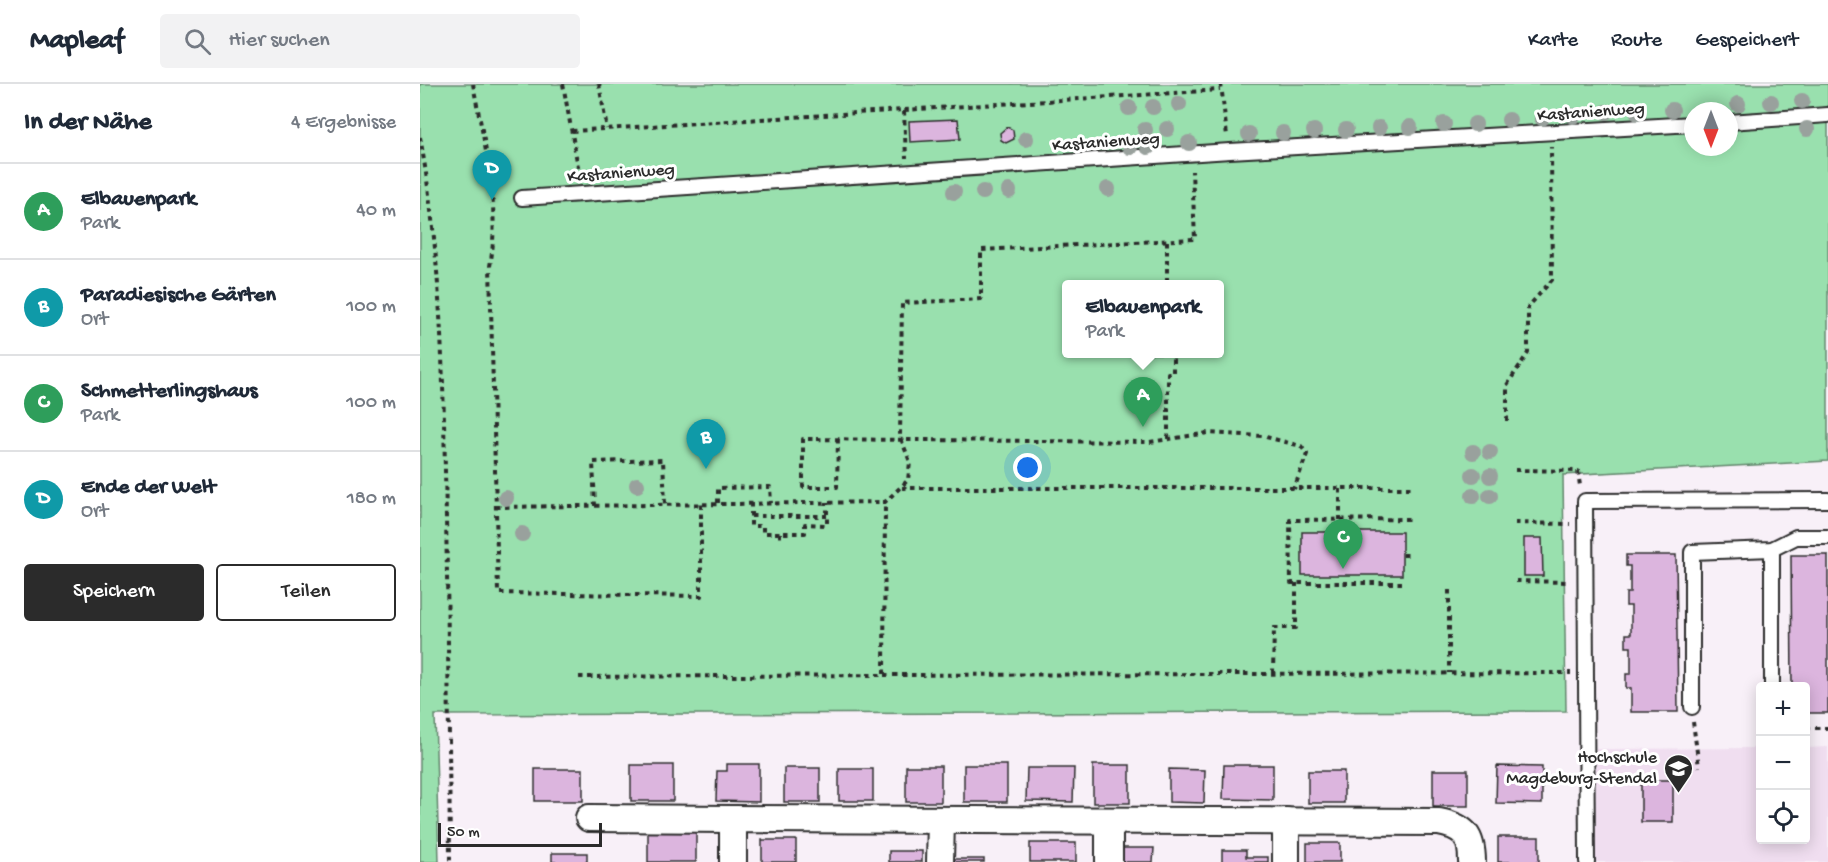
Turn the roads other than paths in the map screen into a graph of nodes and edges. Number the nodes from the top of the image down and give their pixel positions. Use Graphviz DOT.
graph roads {
  1 [pos="1828,115"];
  2 [pos="1738,121"];
  3 [pos="1684,125"];
  4 [pos="522,198"];
  5 [pos="1828,500"];
  6 [pos="1828,537"];
  7 [pos="1772,549"];
  8 [pos="1772,682"];
  9 [pos="1692,707"];
  10 [pos="589,818"];
  11 [pos="733,819"];
  12 [pos="941,821"];
  13 [pos="1286,821"];
  14 [pos="1109,822"];
  15 [pos="734,862"];
  16 [pos="940,862"];
  17 [pos="1109,862"];
  18 [pos="1286,862"];
  19 [pos="1472,862"];
  20 [pos="1587,862"];
  1 -- 2 [label="lane"];
  3 -- 4 [label="lane, Kastanienweg"];
  5 -- 20 [label="lane"];
  6 -- 7 [label="lane"];
  7 -- 8 [label="lane"];
  7 -- 9 [label="lane"];
  10 -- 11 [label="street"];
  11 -- 12 [label="street"];
  11 -- 15 [label="street"];
  12 -- 14 [label="street"];
  12 -- 16 [label="street"];
  13 -- 14 [label="street"];
  13 -- 18 [label="street"];
  13 -- 19 [label="street"];
  14 -- 17 [label="street"];
}
